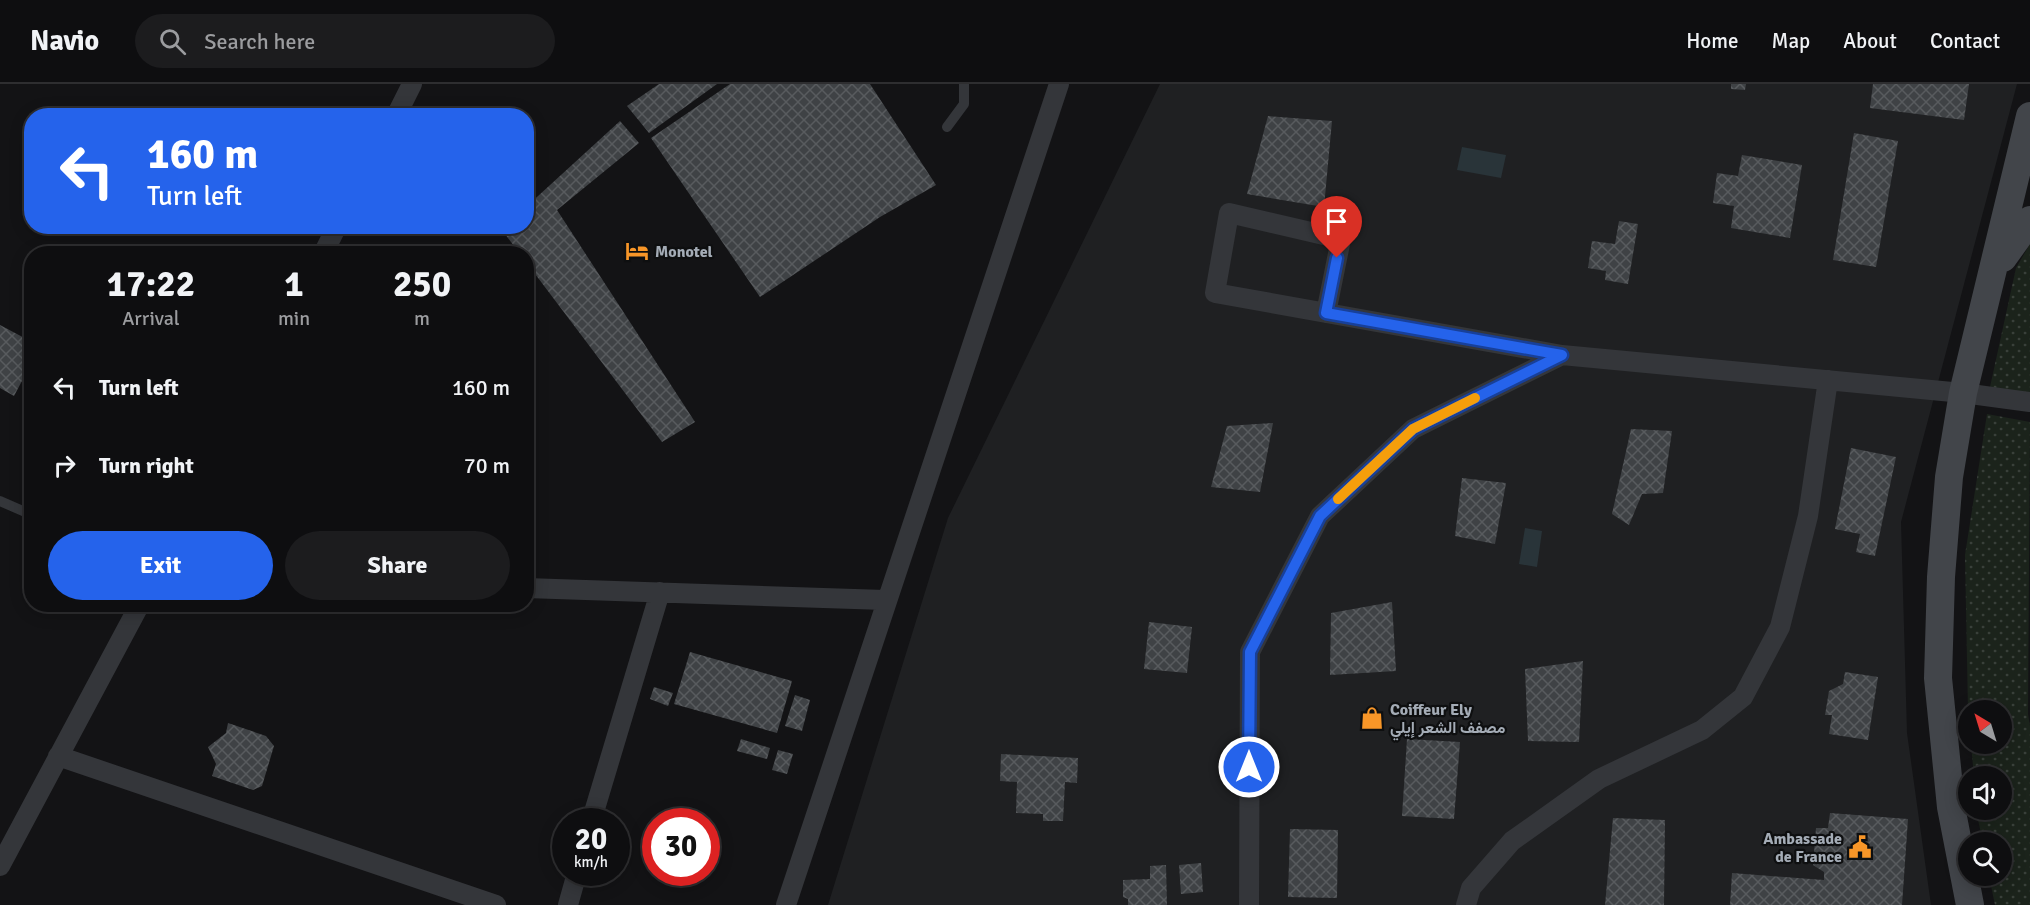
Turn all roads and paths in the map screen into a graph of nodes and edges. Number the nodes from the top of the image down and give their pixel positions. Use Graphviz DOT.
graph roads {
  1 [pos="412,84"];
  2 [pos="964,84"];
  3 [pos="1059,84"];
  4 [pos="400,108"];
  5 [pos="2030,116"];
  6 [pos="947,127"];
  7 [pos="2030,220"];
  8 [pos="1994,272"];
  9 [pos="1326,313"];
  10 [pos="1562,355"];
  11 [pos="1828,380"];
  12 [pos="1963,393"];
  13 [pos="2030,402"];
  14 [pos="0,501"];
  15 [pos="24,512"];
  16 [pos="534,588"];
  17 [pos="660,592"];
  18 [pos="885,600"];
  19 [pos="136,612"];
  20 [pos="58,756"];
  21 [pos="595,808"];
  22 [pos="0,866"];
  23 [pos="573,886"];
  24 [pos="496,905"];
  25 [pos="568,905"];
  26 [pos="786,905"];
  27 [pos="1249,905"];
  28 [pos="1466,905"];
  29 [pos="1970,905"];
  1 -- 4 [label="street"];
  2 -- 6 [label="lane"];
  3 -- 18 [label="street"];
  5 -- 8 [label="street"];
  7 -- 8 [label="street"];
  8 -- 12 [label="street"];
  9 -- 9 [label="street"];
  9 -- 10 [label="street"];
  10 -- 11 [label="street"];
  10 -- 27 [label="street"];
  11 -- 12 [label="street"];
  11 -- 28 [label="street"];
  12 -- 13 [label="street"];
  12 -- 29 [label="street"];
  14 -- 15 [label="lane"];
  16 -- 17 [label="street"];
  17 -- 18 [label="street"];
  17 -- 21 [label="street"];
  18 -- 26 [label="street"];
  19 -- 20 [label="street"];
  20 -- 22 [label="street"];
  20 -- 24 [label="street"];
  23 -- 25 [label="street"];
}
